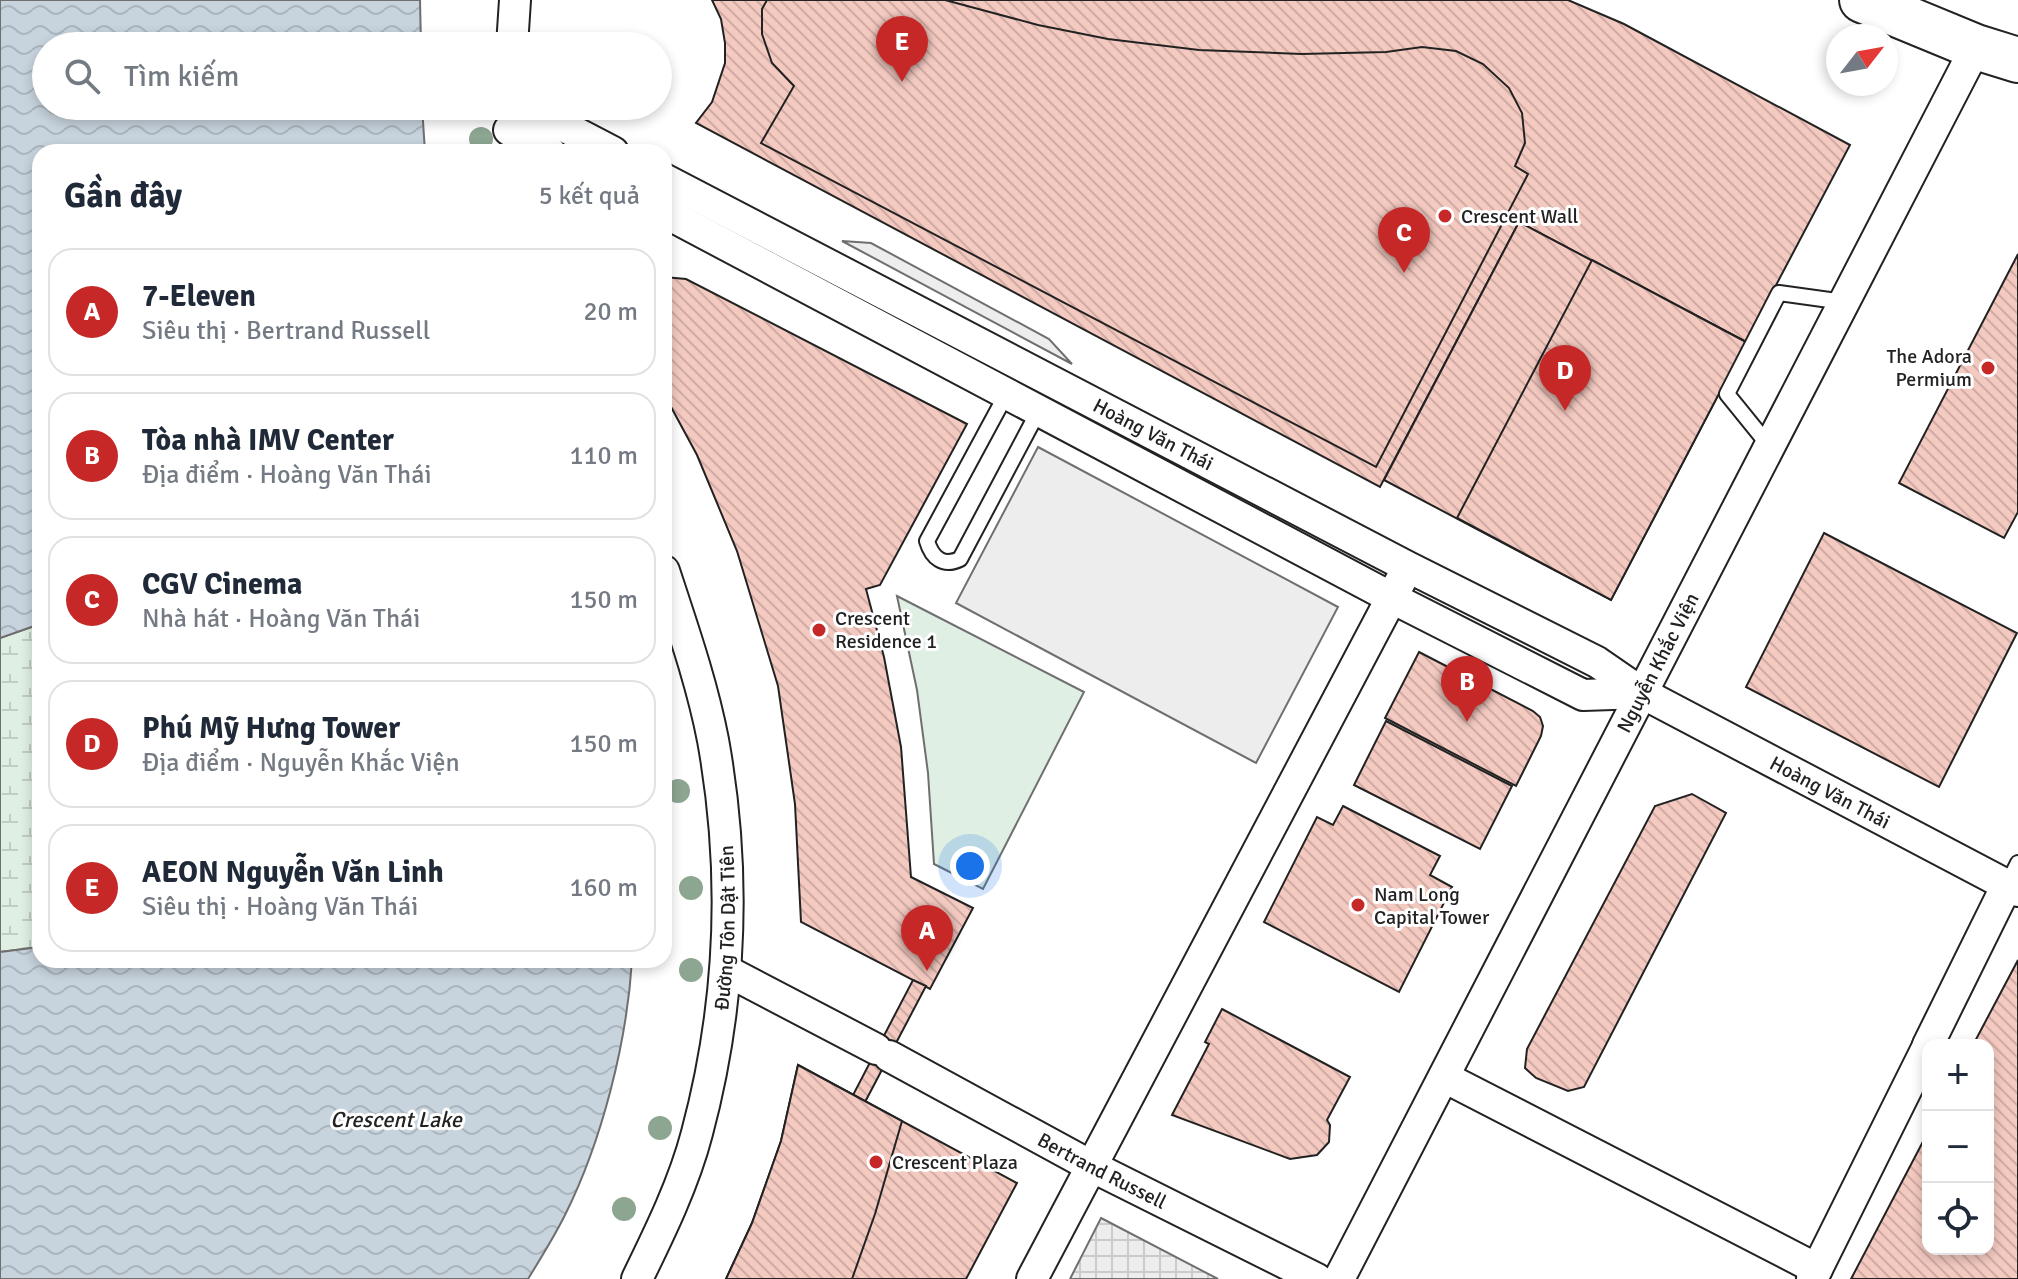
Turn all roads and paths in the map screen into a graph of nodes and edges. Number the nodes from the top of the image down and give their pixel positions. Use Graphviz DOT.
graph roads {
  1 [pos="515,0"];
  2 [pos="1862,0"];
  3 [pos="513,32"];
  4 [pos="1976,47"];
  5 [pos="2018,60"];
  6 [pos="513,124"];
  7 [pos="539,144"];
  8 [pos="584,144"];
  9 [pos="672,183"];
  10 [pos="672,216"];
  11 [pos="1844,303"];
  12 [pos="1007,393"];
  13 [pos="1039,410"];
  14 [pos="1770,447"];
  15 [pos="1190,453"];
  16 [pos="1175,482"];
  17 [pos="1408,567"];
  18 [pos="672,595"];
  19 [pos="1392,598"];
  20 [pos="1642,693"];
  21 [pos="2014,880"];
  22 [pos="727,971"];
  23 [pos="1931,1039"];
  24 [pos="1922,1057"];
  25 [pos="1444,1077"];
  26 [pos="1091,1166"];
  27 [pos="1814,1274"];
  28 [pos="637,1279"];
  29 [pos="1032,1279"];
  30 [pos="1317,1279"];
  31 [pos="1339,1279"];
  1 -- 3 [label="street"];
  2 -- 4 [label="highway"];
  4 -- 5 [label="highway"];
  4 -- 11 [label="street, Nguyễn Khắc Viện"];
  6 -- 7 [label="street"];
  6 -- 8 [label="street"];
  9 -- 15 [label="street, Hoàng Văn Thái"];
  10 -- 12 [label="street, Hoàng Văn Thái"];
  11 -- 14 [label="street, Nguyễn Khắc Viện"];
  11 -- 14 [label="lane"];
  12 -- 13 [label="street, Hoàng Văn Thái"];
  12 -- 13 [label="lane"];
  13 -- 16 [label="street, Hoàng Văn Thái"];
  14 -- 20 [label="street, Nguyễn Khắc Viện"];
  15 -- 16 [label="street"];
  15 -- 17 [label="street, Hoàng Văn Thái"];
  16 -- 19 [label="street, Hoàng Văn Thái"];
  17 -- 19 [label="street"];
  17 -- 20 [label="street, Hoàng Văn Thái"];
  18 -- 22 [label="street, Đường Tôn Dật Tiên"];
  19 -- 20 [label="street, Hoàng Văn Thái"];
  19 -- 26 [label="street"];
  20 -- 21 [label="street, Hoàng Văn Thái"];
  20 -- 25 [label="street, Nguyễn Khắc Viện"];
  21 -- 23 [label="street"];
  22 -- 26 [label="street, Bertrand Russell"];
  22 -- 28 [label="street, Đường Tôn Dật Tiên"];
  24 -- 27 [label="street"];
  25 -- 27 [label="street"];
  25 -- 31 [label="street, Nguyễn Khắc Viện"];
  26 -- 29 [label="street"];
  26 -- 30 [label="street, Bertrand Russell"];
}
